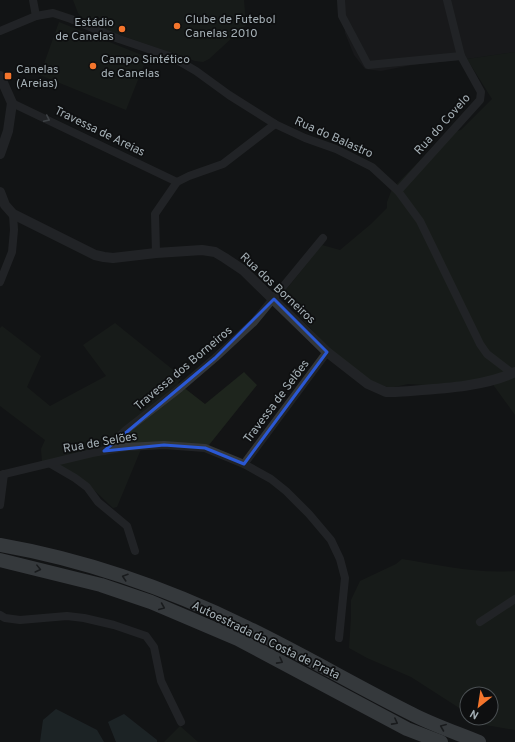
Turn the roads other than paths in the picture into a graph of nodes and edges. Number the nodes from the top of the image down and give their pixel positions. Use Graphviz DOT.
graph roads {
  1 [pos="33,0"];
  2 [pos="340,0"];
  3 [pos="447,0"];
  4 [pos="36,16"];
  5 [pos="0,31"];
  6 [pos="461,56"];
  7 [pos="0,76"];
  8 [pos="12,103"];
  9 [pos="275,124"];
  10 [pos="0,154"];
  11 [pos="177,182"];
  12 [pos="398,191"];
  13 [pos="0,192"];
  14 [pos="13,214"];
  15 [pos="323,238"];
  16 [pos="156,253"];
  17 [pos="0,282"];
  18 [pos="274,299"];
  19 [pos="327,352"];
  20 [pos="514,372"];
  21 [pos="104,451"];
  22 [pos="51,464"];
  23 [pos="244,464"];
  24 [pos="2,475"];
  25 [pos="0,505"];
  26 [pos="0,545"];
  27 [pos="135,551"];
  28 [pos="0,560"];
  29 [pos="515,599"];
  30 [pos="0,615"];
  31 [pos="480,622"];
  32 [pos="338,638"];
  33 [pos="181,722"];
  34 [pos="441,742"];
  35 [pos="479,742"];
  1 -- 4 [label="street"];
  2 -- 6 [label="street"];
  3 -- 6 [label="street, Rua do Covelo"];
  4 -- 5 [label="street"];
  4 -- 9 [label="street"];
  6 -- 12 [label="street, Rua do Covelo"];
  7 -- 8 [label="street"];
  8 -- 10 [label="street"];
  8 -- 11 [label="street, Travessa de Areias, one-way"];
  9 -- 11 [label="street, Rua do Balastro"];
  9 -- 12 [label="street, Rua do Balastro"];
  11 -- 16 [label="street"];
  12 -- 20 [label="street, Rua do Balastro"];
  13 -- 14 [label="street"];
  14 -- 16 [label="street, Rua dos Borneiros"];
  14 -- 17 [label="street"];
  15 -- 18 [label="street, Travessa dos Borneiros"];
  16 -- 18 [label="street, Rua dos Borneiros"];
  18 -- 19 [label="street, Rua dos Borneiros"];
  18 -- 21 [label="street, Travessa dos Borneiros"];
  19 -- 20 [label="street, Rua dos Borneiros"];
  19 -- 23 [label="street, Travessa de Selões"];
  21 -- 22 [label="street, Rua de Selões"];
  21 -- 23 [label="street, Rua de Selões"];
  22 -- 24 [label="street, Rua de Selões"];
  22 -- 27 [label="street"];
  23 -- 32 [label="street, Rua de Selões"];
  24 -- 25 [label="street"];
  35 -- 26 [label="highway, Autoestrada da Costa de Prata, one-way"];
  28 -- 34 [label="highway, Autoestrada da Costa de Prata, one-way"];
  29 -- 31 [label="street"];
  30 -- 33 [label="street"];
}
